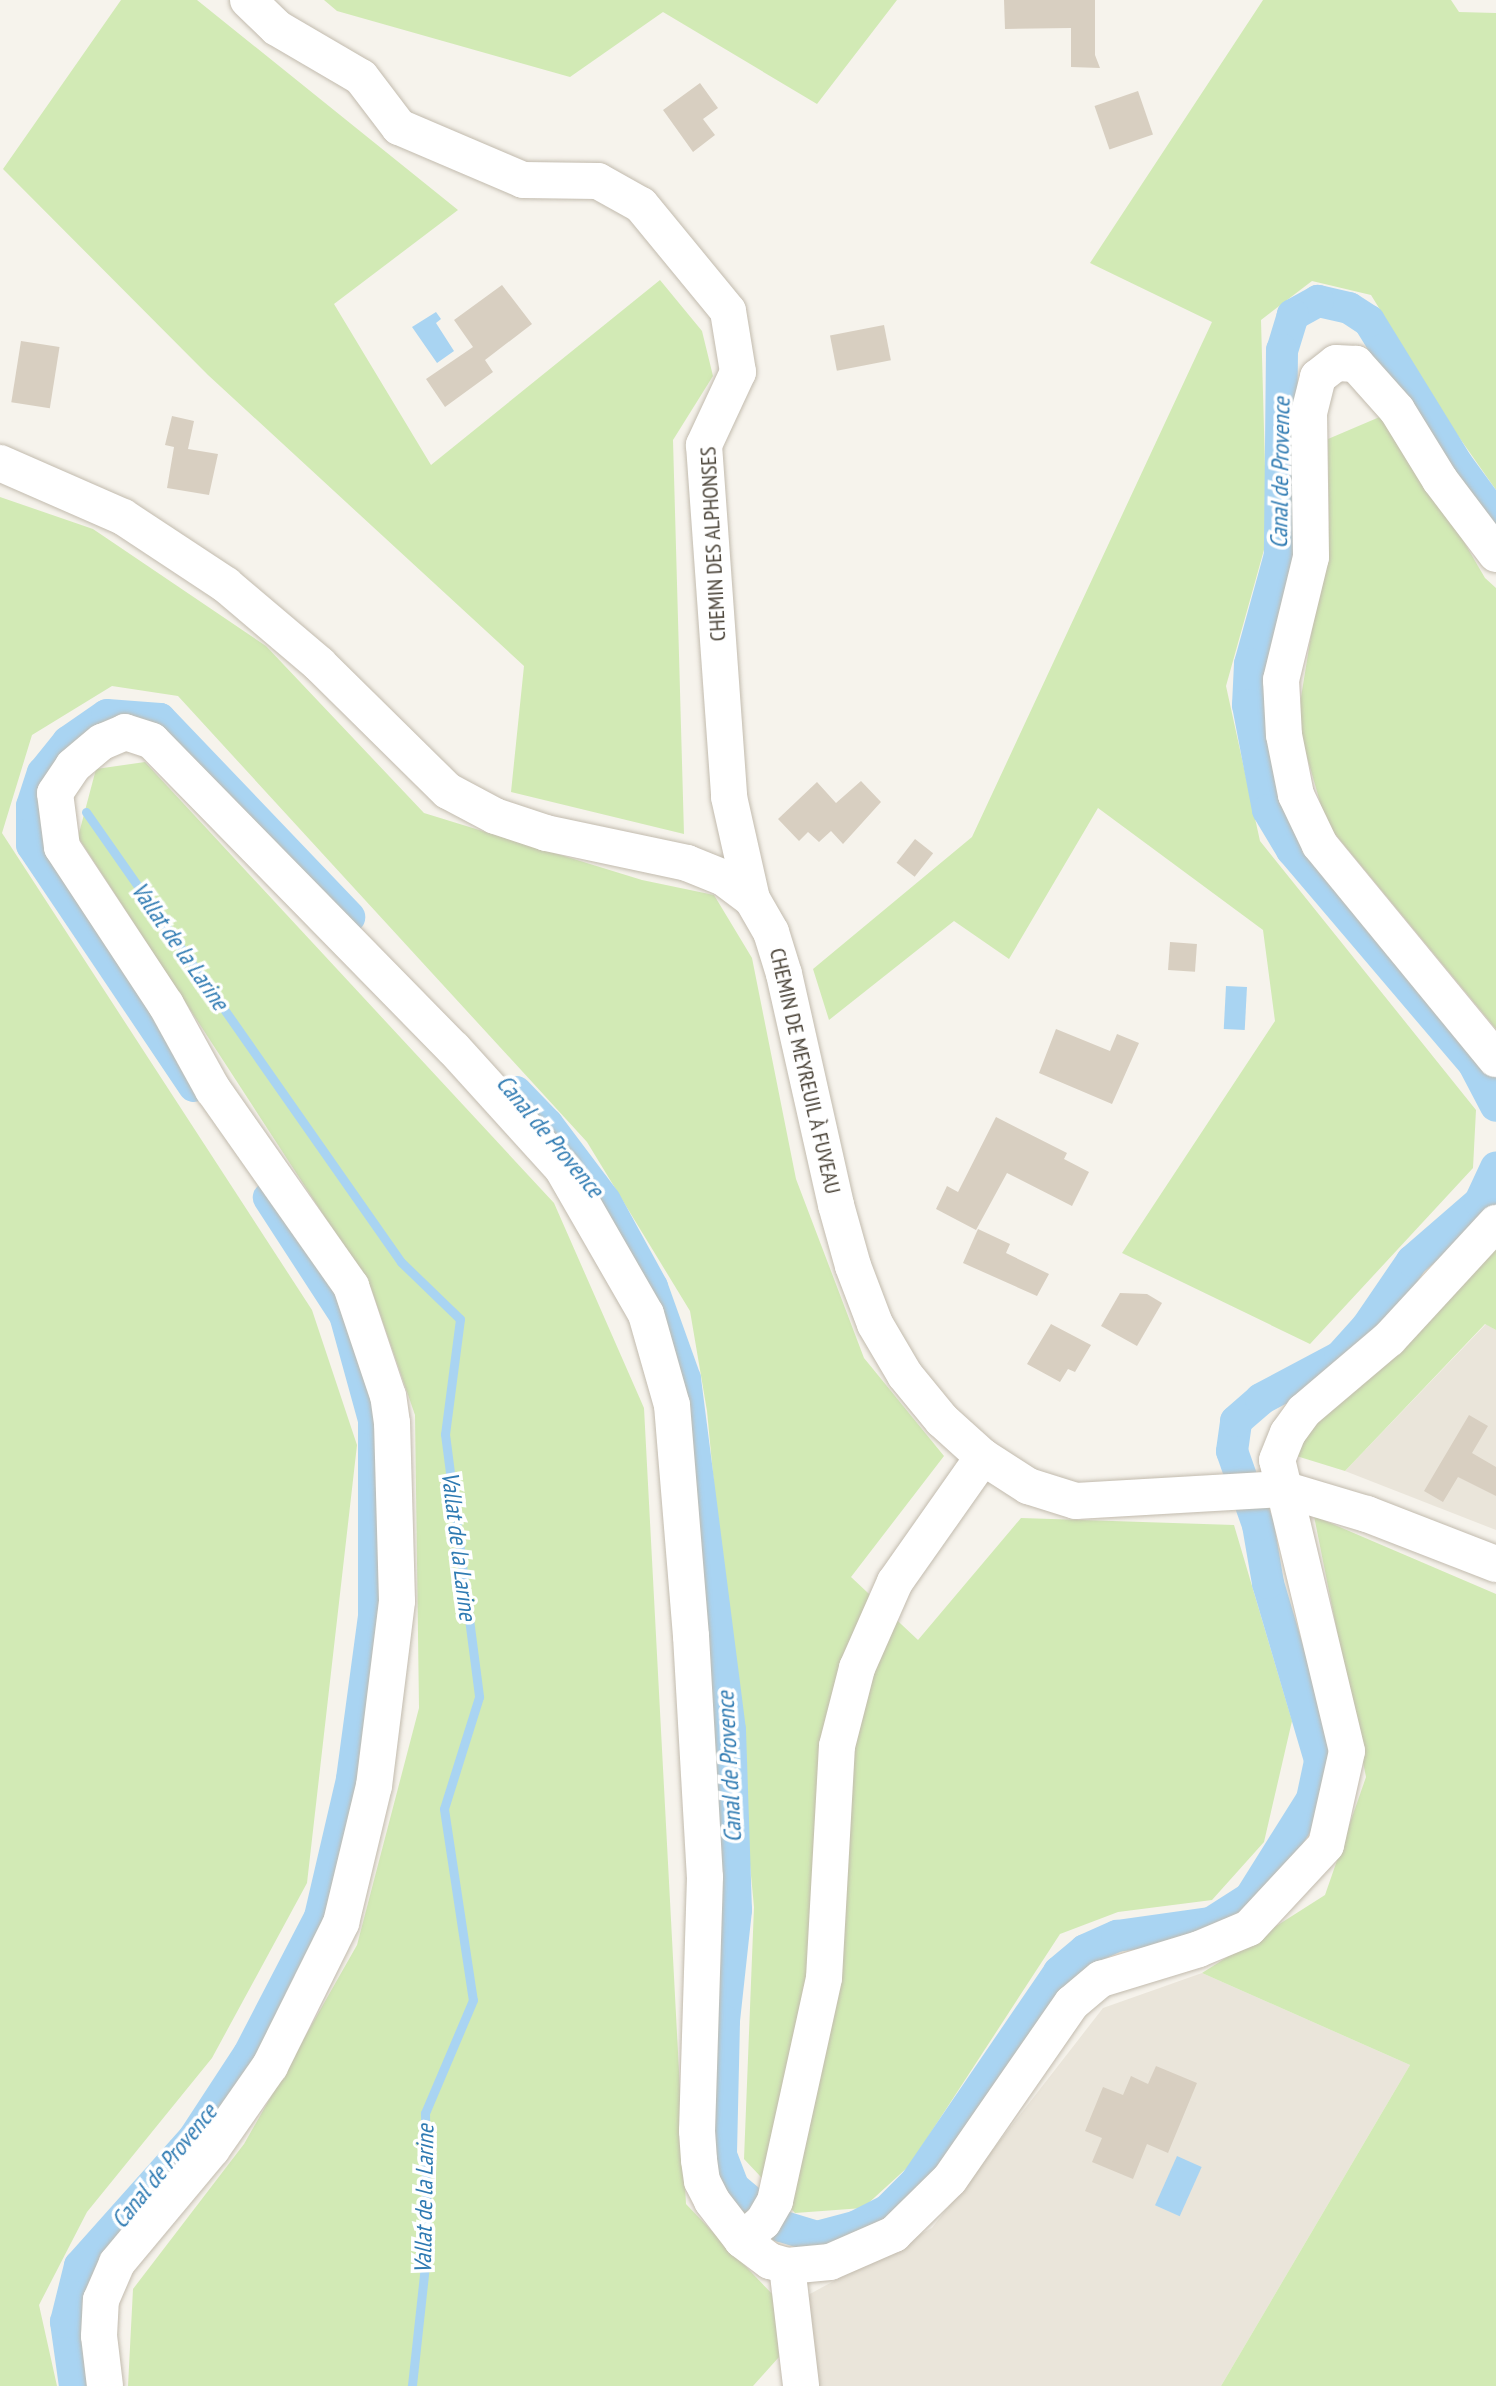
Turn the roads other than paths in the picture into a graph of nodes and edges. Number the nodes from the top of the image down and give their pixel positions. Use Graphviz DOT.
graph roads {
  1 [pos="248,0"];
  2 [pos="0,463"];
  3 [pos="1496,554"];
  4 [pos="752,899"];
  5 [pos="1496,1059"];
  6 [pos="1496,1223"];
  7 [pos="983,1457"];
  8 [pos="1283,1489"];
  9 [pos="1496,1564"];
  10 [pos="760,2221"];
  11 [pos="787,2266"];
  12 [pos="105,2386"];
  13 [pos="801,2386"];
  1 -- 4 [label="street, CHEMIN DES ALPHONSES"];
  2 -- 4 [label="street, CHEMIN DE MEYREUIL À FUVEAU"];
  3 -- 5 [label="street"];
  4 -- 7 [label="street, CHEMIN DE MEYREUIL À FUVEAU"];
  6 -- 8 [label="street"];
  7 -- 8 [label="street, CHEMIN DE MEYREUIL À FUVEAU"];
  7 -- 10 [label="street"];
  8 -- 9 [label="street, CHEMIN DE MEYREUIL À FUVEAU"];
  8 -- 11 [label="street"];
  10 -- 11 [label="street"];
  10 -- 12 [label="street"];
  11 -- 13 [label="street"];
}
